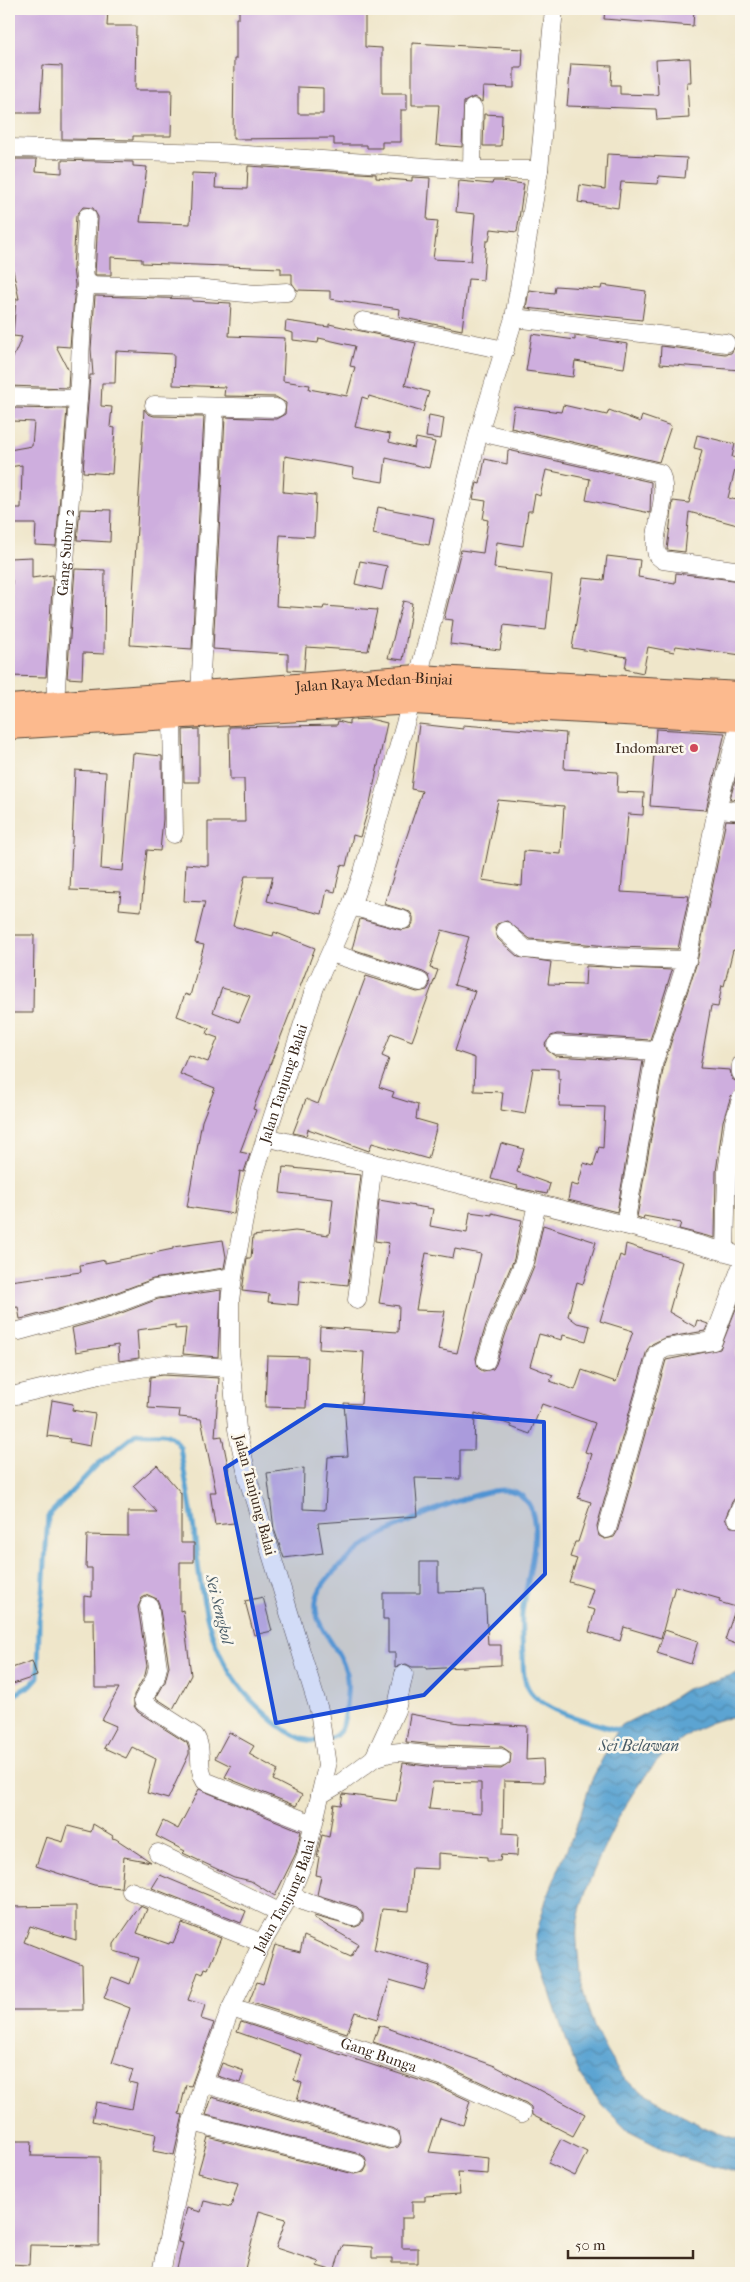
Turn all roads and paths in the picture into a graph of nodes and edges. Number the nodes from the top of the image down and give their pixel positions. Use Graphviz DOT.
graph roads {
  1 [pos="554,9"];
  2 [pos="473,108"];
  3 [pos="9,148"];
  4 [pos="472,170"];
  5 [pos="539,170"];
  6 [pos="87,217"];
  7 [pos="86,285"];
  8 [pos="287,292"];
  9 [pos="514,318"];
  10 [pos="363,321"];
  11 [pos="726,343"];
  12 [pos="505,350"];
  13 [pos="9,397"];
  14 [pos="78,399"];
  15 [pos="154,404"];
  16 [pos="215,407"];
  17 [pos="276,408"];
  18 [pos="479,432"];
  19 [pos="741,571"];
  20 [pos="415,689"];
  21 [pos="200,693"];
  22 [pos="741,695"];
  23 [pos="55,704"];
  24 [pos="9,708"];
  25 [pos="172,716"];
  26 [pos="741,718"];
  27 [pos="9,726"];
  28 [pos="718,809"];
  29 [pos="741,810"];
  30 [pos="174,834"];
  31 [pos="351,906"];
  32 [pos="403,920"];
  33 [pos="505,931"];
  34 [pos="331,953"];
  35 [pos="687,960"];
  36 [pos="420,982"];
  37 [pos="556,1045"];
  38 [pos="657,1051"];
  39 [pos="741,1065"];
  40 [pos="741,1073"];
  41 [pos="741,1100"];
  42 [pos="266,1137"];
  43 [pos="373,1163"];
  44 [pos="537,1204"];
  45 [pos="624,1225"];
  46 [pos="733,1253"];
  47 [pos="741,1267"];
  48 [pos="233,1277"];
  49 [pos="357,1300"];
  50 [pos="19,1331"];
  51 [pos="486,1361"];
  52 [pos="232,1368"];
  53 [pos="16,1395"];
  54 [pos="607,1529"];
  55 [pos="149,1606"];
  56 [pos="404,1674"];
  57 [pos="374,1758"];
  58 [pos="502,1758"];
  59 [pos="320,1795"];
  60 [pos="313,1824"];
  61 [pos="158,1853"];
  62 [pos="131,1891"];
  63 [pos="290,1895"];
  64 [pos="279,1912"];
  65 [pos="353,1917"];
  66 [pos="262,1943"];
  67 [pos="231,2008"];
  68 [pos="203,2082"];
  69 [pos="522,2113"];
  70 [pos="192,2122"];
  71 [pos="391,2139"];
  72 [pos="357,2164"];
  73 [pos="161,2273"];
  1 -- 5 [label="street, Jalan Tanjung Balai"];
  2 -- 4 [label="street"];
  3 -- 4 [label="street"];
  4 -- 5 [label="street"];
  5 -- 9 [label="street, Jalan Tanjung Balai"];
  6 -- 7 [label="street, Gang Subur 2"];
  7 -- 8 [label="street"];
  7 -- 14 [label="street, Gang Subur 2"];
  9 -- 11 [label="street"];
  9 -- 12 [label="street, Jalan Tanjung Balai"];
  10 -- 12 [label="street"];
  12 -- 18 [label="street, Jalan Tanjung Balai"];
  13 -- 14 [label="street"];
  14 -- 23 [label="street, Gang Subur 2"];
  15 -- 16 [label="street"];
  16 -- 17 [label="street"];
  16 -- 21 [label="street"];
  18 -- 19 [label="street"];
  18 -- 20 [label="street, Jalan Tanjung Balai"];
  20 -- 21 [label="highway, Jalan Raya Medan-Binjai"];
  20 -- 22 [label="highway, Jalan Raya Medan-Binjai"];
  20 -- 25 [label="highway, Jalan Raya Medan-Binjai"];
  20 -- 26 [label="highway, Jalan Raya Medan-Binjai"];
  20 -- 31 [label="street, Jalan Tanjung Balai"];
  21 -- 23 [label="highway, Jalan Raya Medan-Binjai"];
  23 -- 24 [label="highway, Jalan Raya Medan-Binjai"];
  25 -- 27 [label="highway, Jalan Raya Medan-Binjai"];
  25 -- 30 [label="street"];
  26 -- 28 [label="street"];
  28 -- 29 [label="street"];
  28 -- 35 [label="street"];
  31 -- 32 [label="street"];
  31 -- 34 [label="street, Jalan Tanjung Balai"];
  33 -- 35 [label="street"];
  34 -- 36 [label="street"];
  34 -- 42 [label="street, Jalan Tanjung Balai"];
  35 -- 38 [label="street"];
  37 -- 38 [label="street"];
  38 -- 45 [label="street"];
  39 -- 40 [label="street"];
  41 -- 46 [label="street"];
  42 -- 43 [label="street"];
  42 -- 48 [label="street, Jalan Tanjung Balai"];
  43 -- 44 [label="street"];
  43 -- 49 [label="street"];
  44 -- 45 [label="street"];
  44 -- 51 [label="street"];
  45 -- 46 [label="street"];
  47 -- 54 [label="street"];
  48 -- 50 [label="street"];
  48 -- 52 [label="street, Jalan Tanjung Balai"];
  52 -- 53 [label="street"];
  52 -- 59 [label="street, Jalan Tanjung Balai"];
  55 -- 60 [label="street"];
  56 -- 57 [label="street"];
  57 -- 58 [label="street"];
  57 -- 59 [label="street"];
  59 -- 60 [label="street, Jalan Tanjung Balai"];
  60 -- 63 [label="street, Jalan Tanjung Balai"];
  61 -- 64 [label="street"];
  62 -- 66 [label="street"];
  63 -- 64 [label="street, Jalan Tanjung Balai"];
  63 -- 65 [label="street"];
  64 -- 66 [label="street, Jalan Tanjung Balai"];
  66 -- 67 [label="street, Jalan Tanjung Balai"];
  67 -- 68 [label="street, Jalan Tanjung Balai"];
  67 -- 69 [label="street, Gang Bunga"];
  68 -- 70 [label="street, Jalan Tanjung Balai"];
  68 -- 71 [label="street"];
  70 -- 72 [label="street"];
  70 -- 73 [label="street, Jalan Tanjung Balai"];
}
